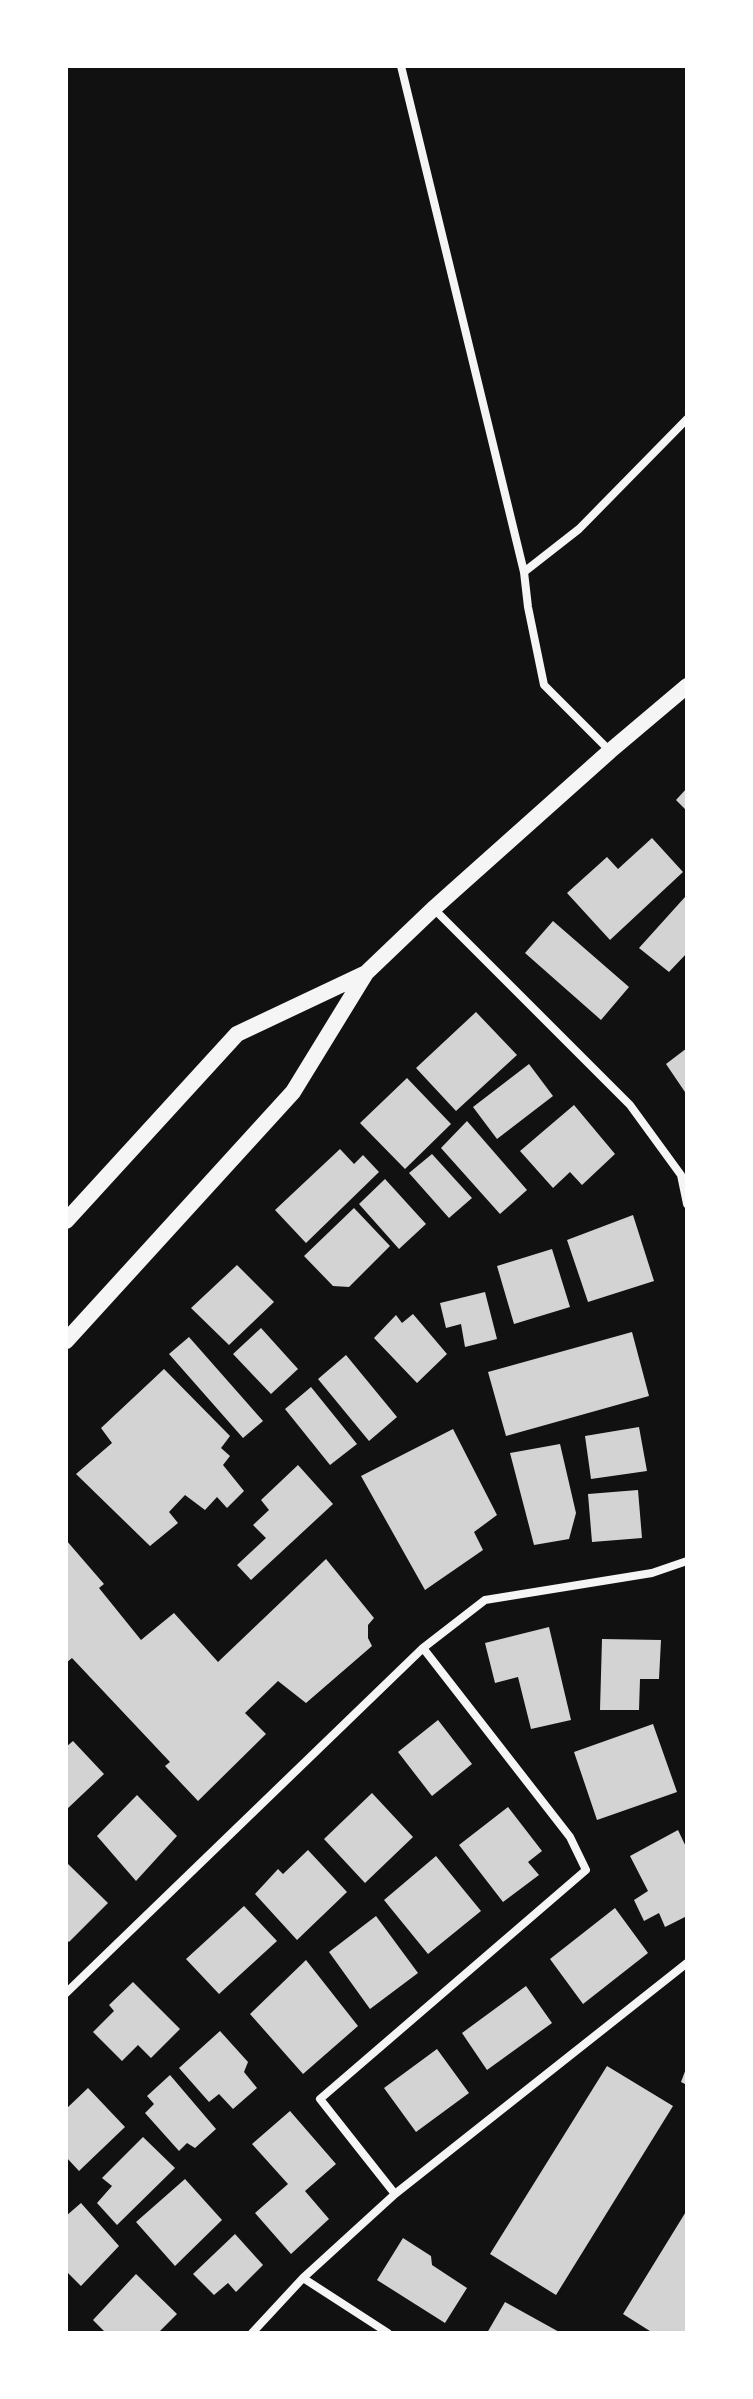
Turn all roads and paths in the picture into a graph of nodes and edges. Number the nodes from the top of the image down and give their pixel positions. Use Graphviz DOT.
graph roads {
  1 [pos="401,66"];
  2 [pos="687,419"];
  3 [pos="524,572"];
  4 [pos="687,686"];
  5 [pos="610,751"];
  6 [pos="433,909"];
  7 [pos="366,973"];
  8 [pos="687,1204"];
  9 [pos="66,1221"];
  10 [pos="66,1341"];
  11 [pos="687,1561"];
  12 [pos="423,1648"];
  13 [pos="687,1963"];
  14 [pos="66,1993"];
  15 [pos="395,2194"];
  16 [pos="303,2278"];
  17 [pos="252,2333"];
  18 [pos="388,2333"];
  1 -- 3 [label="street"];
  2 -- 3 [label="street"];
  3 -- 5 [label="street"];
  4 -- 5 [label="main road"];
  5 -- 6 [label="main road"];
  6 -- 7 [label="main road"];
  6 -- 8 [label="street"];
  7 -- 9 [label="main road"];
  7 -- 10 [label="main road"];
  11 -- 12 [label="street"];
  12 -- 14 [label="street"];
  12 -- 15 [label="street"];
  13 -- 15 [label="street"];
  15 -- 16 [label="street"];
  16 -- 17 [label="street"];
  16 -- 18 [label="street"];
}
